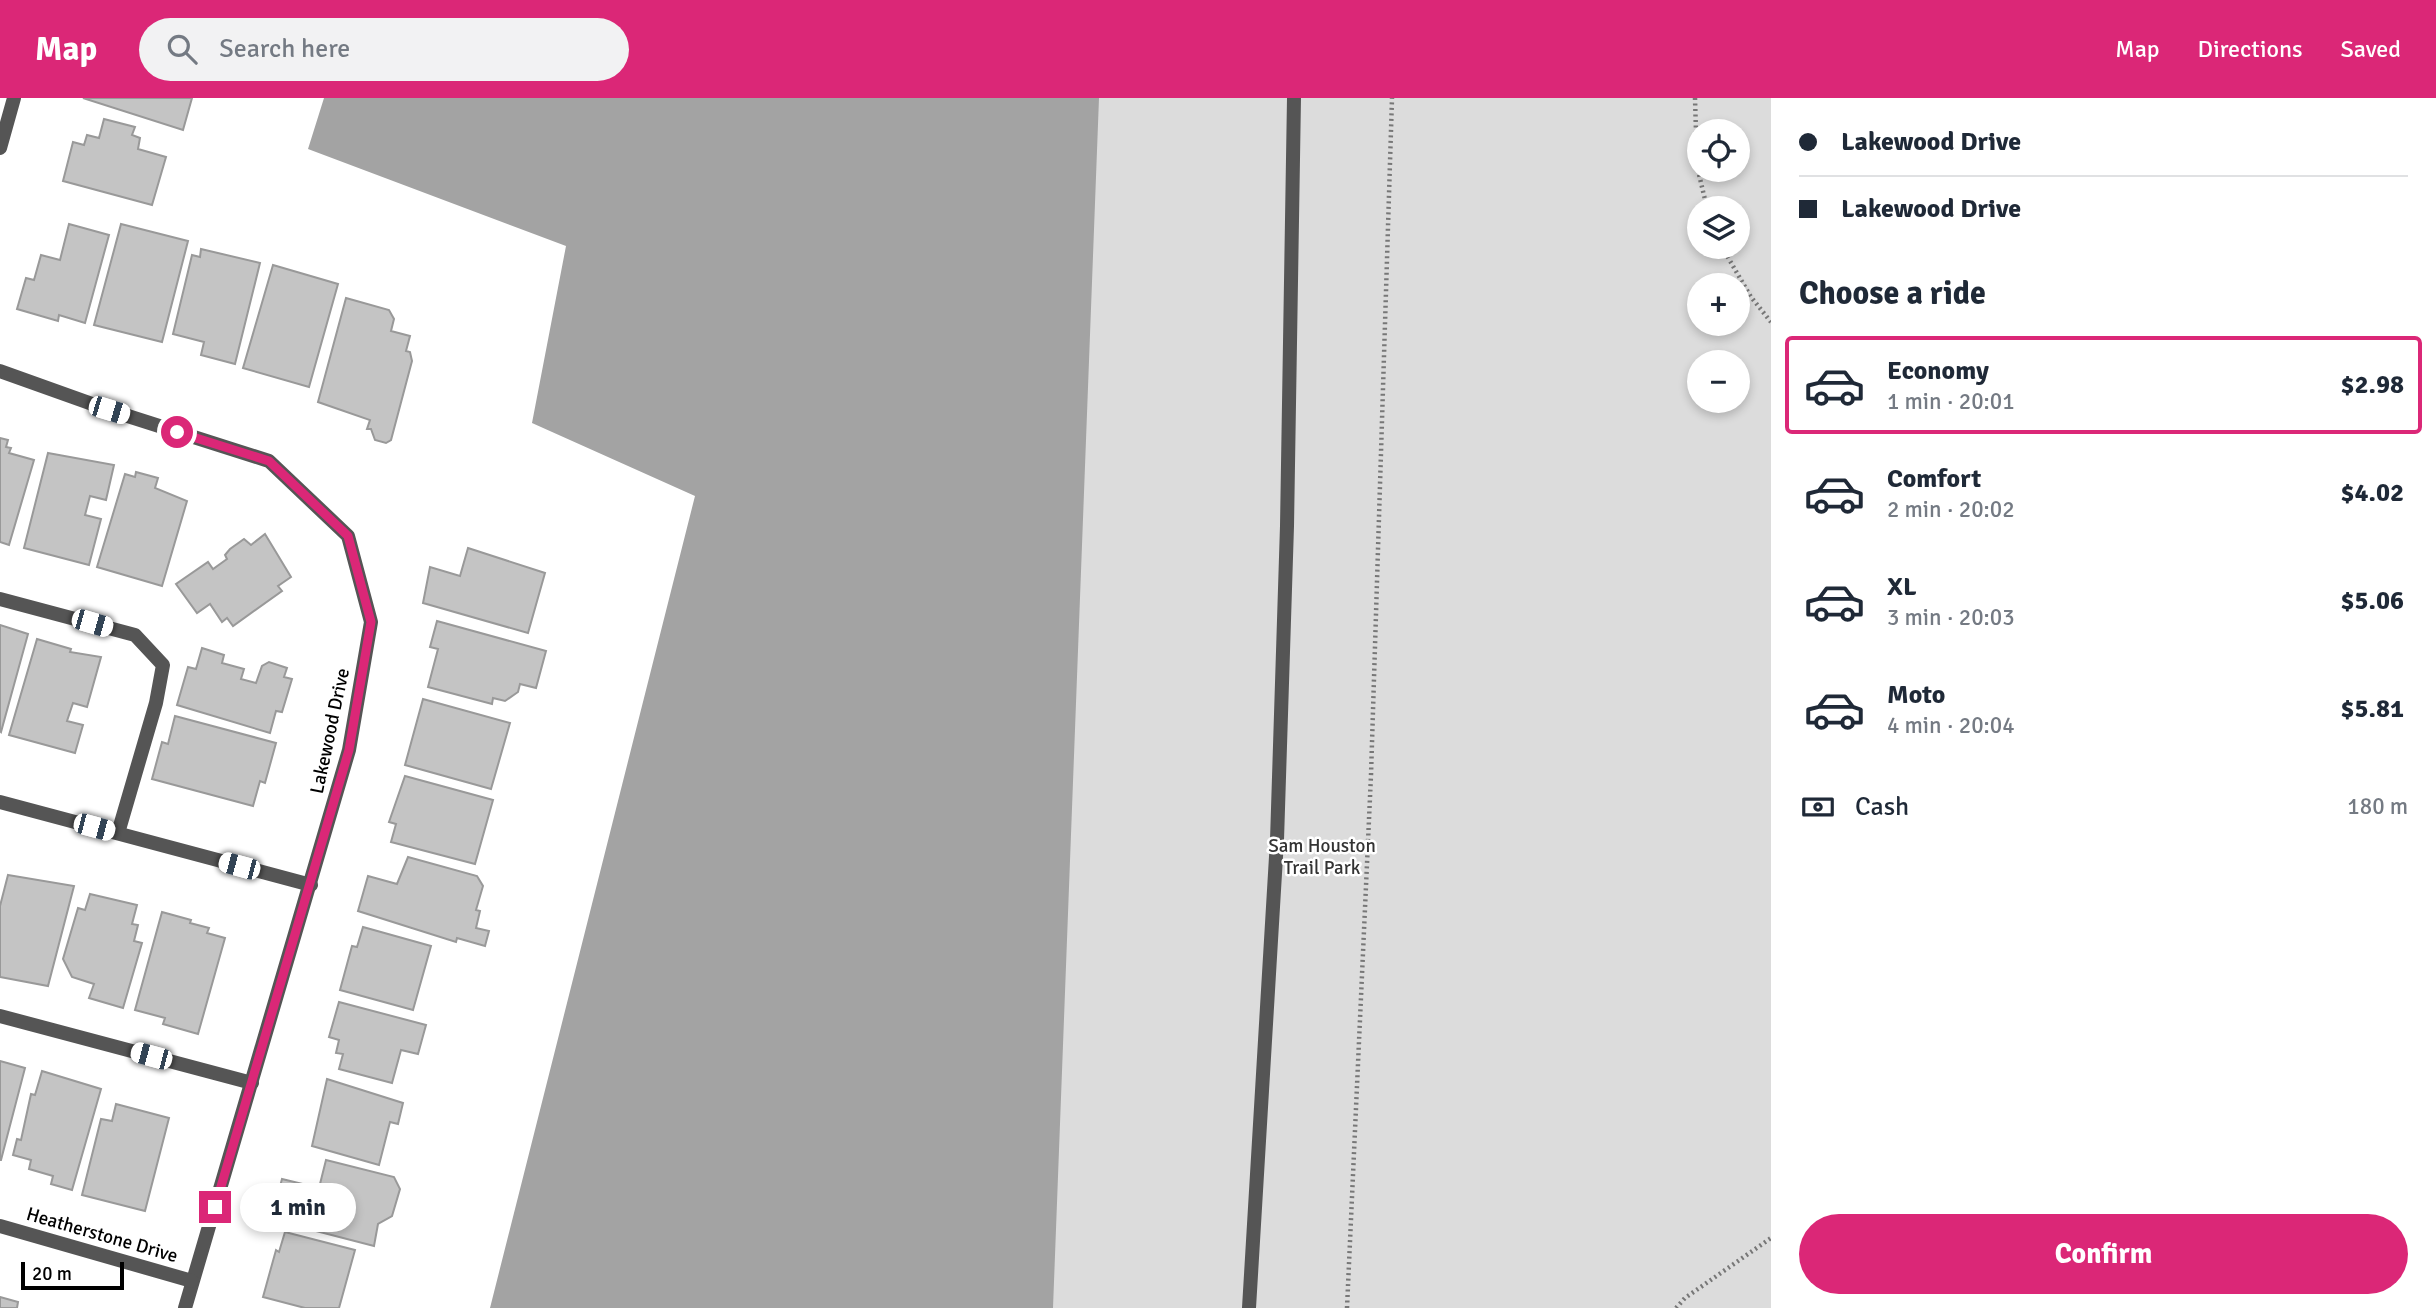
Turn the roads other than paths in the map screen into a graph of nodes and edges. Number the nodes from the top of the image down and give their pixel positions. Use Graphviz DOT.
graph roads {
  1 [pos="14,98"];
  2 [pos="1294,98"];
  3 [pos="0,148"];
  4 [pos="0,371"];
  5 [pos="0,599"];
  6 [pos="0,802"];
  7 [pos="118,833"];
  8 [pos="311,885"];
  9 [pos="0,1016"];
  10 [pos="252,1083"];
  11 [pos="0,1226"];
  12 [pos="192,1281"];
  13 [pos="185,1308"];
  14 [pos="1249,1308"];
  1 -- 3 [label="street"];
  2 -- 14 [label="street"];
  4 -- 8 [label="street, Lakewood Drive"];
  5 -- 7 [label="street"];
  6 -- 7 [label="street"];
  7 -- 8 [label="street"];
  8 -- 10 [label="street, Lakewood Drive"];
  9 -- 10 [label="street"];
  10 -- 12 [label="street, Lakewood Drive"];
  11 -- 12 [label="street, Heatherstone Drive"];
  12 -- 13 [label="street, Lakewood Drive"];
}
